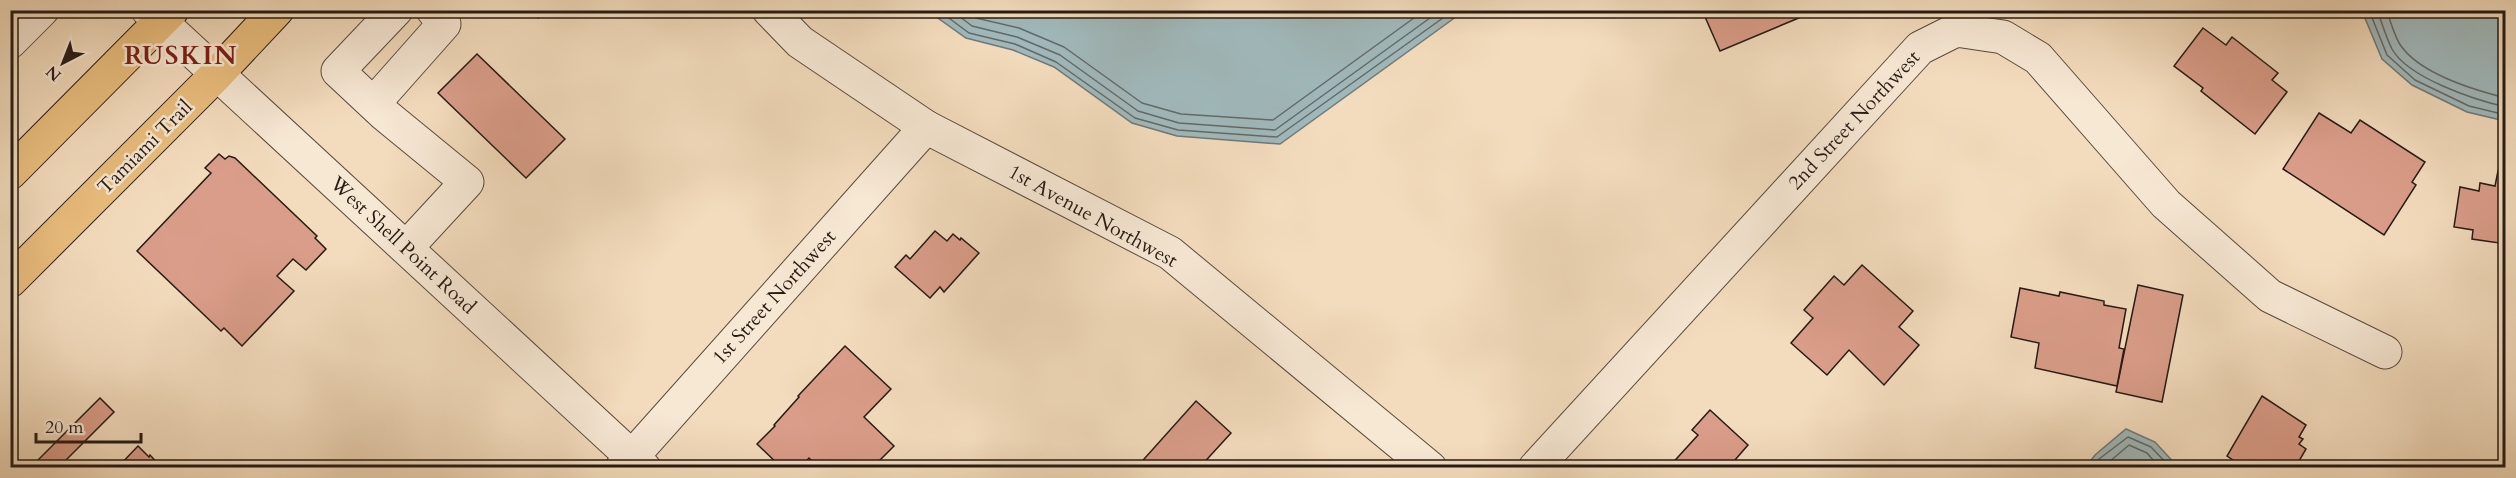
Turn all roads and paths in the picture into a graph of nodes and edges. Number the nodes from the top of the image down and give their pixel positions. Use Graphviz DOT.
graph roads {
  1 [pos="42,10"];
  2 [pos="277,10"];
  3 [pos="396,10"];
  4 [pos="433,10"];
  5 [pos="769,10"];
  6 [pos="160,14"];
  7 [pos="10,42"];
  8 [pos="217,74"];
  9 [pos="374,103"];
  10 [pos="926,127"];
  11 [pos="10,173"];
  12 [pos="406,248"];
  13 [pos="10,281"];
  14 [pos="2385,352"];
  15 [pos="633,464"];
  16 [pos="1430,468"];
  17 [pos="1535,468"];
  1 -- 7 [label="street"];
  2 -- 8 [label="main road, Tamiami Trail"];
  3 -- 9 [label="street"];
  4 -- 9 [label="street"];
  5 -- 10 [label="street, 1st Avenue Northwest"];
  6 -- 8 [label="street, West Shell Point Road"];
  6 -- 11 [label="main road"];
  8 -- 12 [label="street, West Shell Point Road"];
  8 -- 13 [label="main road, Tamiami Trail"];
  9 -- 12 [label="street"];
  10 -- 15 [label="street, 1st Street Northwest"];
  10 -- 16 [label="street, 1st Avenue Northwest"];
  12 -- 15 [label="street, West Shell Point Road"];
  14 -- 17 [label="street, 2nd Street Northwest"];
}
